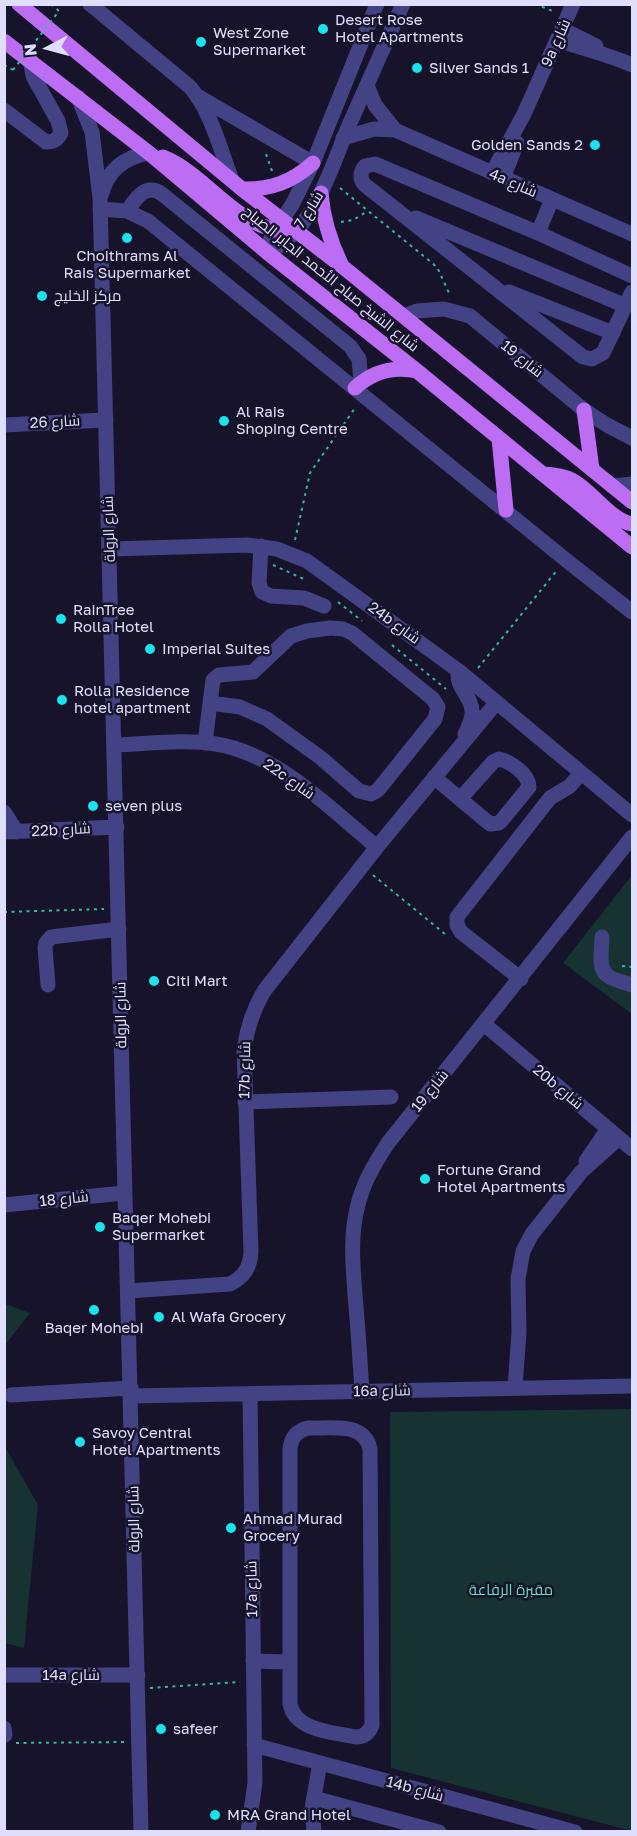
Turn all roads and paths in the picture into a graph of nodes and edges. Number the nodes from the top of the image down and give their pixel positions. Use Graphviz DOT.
graph roads {
  1 [pos="19,4"];
  2 [pos="51,4"];
  3 [pos="90,4"];
  4 [pos="377,4"];
  5 [pos="403,4"];
  6 [pos="535,4"];
  7 [pos="565,23"];
  8 [pos="4,40"];
  9 [pos="30,59"];
  10 [pos="4,65"];
  11 [pos="633,65"];
  12 [pos="367,85"];
  13 [pos="198,96"];
  14 [pos="78,97"];
  15 [pos="4,110"];
  16 [pos="395,130"];
  17 [pos="270,138"];
  18 [pos="343,138"];
  19 [pos="148,153"];
  20 [pos="313,163"];
  21 [pos="497,176"];
  22 [pos="327,178"];
  23 [pos="237,184"];
  24 [pos="277,186"];
  25 [pos="321,193"];
  26 [pos="552,199"];
  27 [pos="100,204"];
  28 [pos="397,210"];
  29 [pos="127,211"];
  30 [pos="368,211"];
  31 [pos="278,225"];
  32 [pos="326,225"];
  33 [pos="297,231"];
  34 [pos="538,232"];
  35 [pos="633,234"];
  36 [pos="268,253"];
  37 [pos="343,267"];
  38 [pos="633,276"];
  39 [pos="495,287"];
  40 [pos="629,299"];
  41 [pos="457,312"];
  42 [pos="404,316"];
  43 [pos="613,333"];
  44 [pos="417,370"];
  45 [pos="360,389"];
  46 [pos="584,410"];
  47 [pos="106,420"];
  48 [pos="4,425"];
  49 [pos="499,438"];
  50 [pos="633,438"];
  51 [pos="592,469"];
  52 [pos="543,474"];
  53 [pos="633,484"];
  54 [pos="612,486"];
  55 [pos="633,502"];
  56 [pos="506,510"];
  57 [pos="633,524"];
  58 [pos="261,546"];
  59 [pos="633,547"];
  60 [pos="110,549"];
  61 [pos="292,554"];
  62 [pos="566,560"];
  63 [pos="324,606"];
  64 [pos="633,612"];
  65 [pos="464,675"];
  66 [pos="210,704"];
  67 [pos="496,704"];
  68 [pos="205,743"];
  69 [pos="115,745"];
  70 [pos="461,745"];
  71 [pos="581,773"];
  72 [pos="434,777"];
  73 [pos="460,799"];
  74 [pos="4,812"];
  75 [pos="633,815"];
  76 [pos="117,827"];
  77 [pos="11,832"];
  78 [pos="633,837"];
  79 [pos="377,847"];
  80 [pos="362,866"];
  81 [pos="118,908"];
  82 [pos="4,912"];
  83 [pos="119,929"];
  84 [pos="451,938"];
  85 [pos="602,938"];
  86 [pos="520,979"];
  87 [pos="48,985"];
  88 [pos="633,985"];
  89 [pos="484,1024"];
  90 [pos="391,1097"];
  91 [pos="245,1102"];
  92 [pos="614,1134"];
  93 [pos="633,1149"];
  94 [pos="124,1193"];
  95 [pos="4,1205"];
  96 [pos="128,1291"];
  97 [pos="633,1386"];
  98 [pos="520,1387"];
  99 [pos="131,1392"];
  100 [pos="362,1392"];
  101 [pos="250,1394"];
  102 [pos="11,1395"];
  103 [pos="253,1661"];
  104 [pos="290,1662"];
  105 [pos="4,1675"];
  106 [pos="138,1682"];
  107 [pos="254,1682"];
  108 [pos="4,1728"];
  109 [pos="10,1739"];
  110 [pos="139,1742"];
  111 [pos="254,1745"];
  112 [pos="320,1763"];
  113 [pos="255,1783"];
  114 [pos="314,1798"];
  115 [pos="141,1832"];
  116 [pos="248,1832"];
  117 [pos="259,1832"];
  118 [pos="314,1832"];
  119 [pos="439,1832"];
  120 [pos="575,1832"];
  1 -- 23 [label="main road, شارع الشيخ صباح الأحمد الجابر الصباح"];
  2 -- 10 [label="path, bridge"];
  3 -- 13 [label="street"];
  4 -- 20 [label="street, شارع 7"];
  5 -- 12 [label="street, شارع 7"];
  6 -- 7 [label="path"];
  7 -- 11 [label="street"];
  7 -- 21 [label="street, 9a شارع"];
  8 -- 9 [label="main road, شارع الشيخ صباح الأحمد الجابر الصباح"];
  9 -- 14 [label="main road, شارع الشيخ صباح الأحمد الجابر الصباح"];
  9 -- 15 [label="street"];
  12 -- 16 [label="street, 4a شارع"];
  12 -- 18 [label="street, شارع 7"];
  13 -- 17 [label="street"];
  13 -- 23 [label="street"];
  14 -- 19 [label="main road, شارع الشيخ صباح الأحمد الجابر الصباح"];
  14 -- 27 [label="street, شارع الرولة"];
  16 -- 18 [label="street, 4a شارع"];
  16 -- 21 [label="street, 4a شارع"];
  17 -- 20 [label="street"];
  17 -- 24 [label="path"];
  18 -- 22 [label="street, شارع 7"];
  19 -- 27 [label="street, شارع الرولة"];
  19 -- 31 [label="main road"];
  19 -- 36 [label="main road, شارع الشيخ صباح الأحمد الجابر الصباح"];
  20 -- 24 [label="main road"];
  20 -- 31 [label="street, شارع 7"];
  21 -- 26 [label="street, 4a شارع"];
  22 -- 25 [label="street, شارع 7"];
  22 -- 30 [label="path"];
  23 -- 24 [label="main road"];
  23 -- 31 [label="main road, شارع الشيخ صباح الأحمد الجابر الصباح"];
  25 -- 32 [label="main road"];
  25 -- 33 [label="street, شارع 7"];
  26 -- 34 [label="street"];
  26 -- 35 [label="street, 4a شارع"];
  27 -- 29 [label="street"];
  27 -- 47 [label="street, شارع الرولة"];
  28 -- 34 [label="street"];
  28 -- 39 [label="street"];
  28 -- 40 [label="street"];
  29 -- 45 [label="street"];
  29 -- 45 [label="street"];
  30 -- 32 [label="path"];
  30 -- 41 [label="path"];
  31 -- 33 [label="main road"];
  31 -- 36 [label="street, شارع 7"];
  32 -- 37 [label="main road"];
  33 -- 36 [label="street, شارع 7"];
  33 -- 37 [label="main road, شارع الشيخ صباح الأحمد الجابر الصباح"];
  34 -- 38 [label="street"];
  36 -- 44 [label="main road, شارع الشيخ صباح الأحمد الجابر الصباح"];
  37 -- 42 [label="main road, شارع الشيخ صباح الأحمد الجابر الصباح"];
  39 -- 43 [label="street"];
  39 -- 43 [label="street"];
  40 -- 43 [label="street"];
  41 -- 42 [label="street, شارع 19"];
  41 -- 46 [label="street, شارع 19"];
  42 -- 51 [label="main road, شارع الشيخ صباح الأحمد الجابر الصباح"];
  44 -- 45 [label="main road"];
  44 -- 49 [label="main road, شارع الشيخ صباح الأحمد الجابر الصباح"];
  45 -- 56 [label="street"];
  45 -- 61 [label="path"];
  46 -- 50 [label="street, شارع 19"];
  46 -- 51 [label="main road"];
  47 -- 48 [label="street, شارع 26"];
  47 -- 60 [label="street, شارع الرولة"];
  49 -- 52 [label="main road, شارع الشيخ صباح الأحمد الجابر الصباح"];
  49 -- 56 [label="main road"];
  51 -- 54 [label="main road, شارع الشيخ صباح الأحمد الجابر الصباح"];
  52 -- 57 [label="main road"];
  52 -- 59 [label="main road, شارع الشيخ صباح الأحمد الجابر الصباح"];
  53 -- 54 [label="street"];
  54 -- 55 [label="main road, شارع الشيخ صباح الأحمد الجابر الصباح"];
  56 -- 62 [label="street"];
  58 -- 60 [label="street, 24b شارع"];
  58 -- 61 [label="street, 24b شارع"];
  58 -- 63 [label="street"];
  60 -- 69 [label="street, شارع الرولة"];
  61 -- 65 [label="street, 24b شارع"];
  62 -- 64 [label="street"];
  62 -- 65 [label="path"];
  65 -- 67 [label="street, 24b شارع"];
  65 -- 70 [label="street, 17b شارع"];
  66 -- 66 [label="street"];
  66 -- 68 [label="street"];
  67 -- 70 [label="street, 17b شارع"];
  67 -- 71 [label="street, 24b شارع"];
  68 -- 69 [label="street, 22c شارع"];
  68 -- 79 [label="street, 22c شارع"];
  69 -- 76 [label="street, شارع الرولة"];
  70 -- 72 [label="street, 17b شارع"];
  71 -- 75 [label="street, 24b شارع"];
  71 -- 86 [label="street"];
  72 -- 73 [label="street"];
  72 -- 79 [label="street, 17b شارع"];
  73 -- 73 [label="street"];
  74 -- 77 [label="street"];
  76 -- 77 [label="street, 22b شارع"];
  76 -- 81 [label="street, شارع الرولة"];
  78 -- 86 [label="street, شارع 19"];
  79 -- 80 [label="street, 17b شارع"];
  80 -- 84 [label="path"];
  80 -- 91 [label="street, 17b شارع"];
  81 -- 82 [label="path"];
  81 -- 83 [label="street, شارع الرولة"];
  83 -- 87 [label="street"];
  83 -- 94 [label="street, شارع الرولة"];
  85 -- 88 [label="street"];
  86 -- 89 [label="street, شارع 19"];
  89 -- 92 [label="street, 20b شارع"];
  89 -- 100 [label="street, شارع 19"];
  90 -- 91 [label="street"];
  91 -- 96 [label="street, 17b شارع"];
  92 -- 93 [label="street, 20b شارع"];
  92 -- 98 [label="street"];
  94 -- 95 [label="street, شارع 18"];
  94 -- 96 [label="street, شارع الرولة"];
  96 -- 99 [label="street, شارع الرولة"];
  97 -- 98 [label="street, 16a شارع"];
  98 -- 100 [label="street, 16a شارع"];
  99 -- 101 [label="street, 16a شارع"];
  99 -- 102 [label="street, 16a شارع"];
  99 -- 106 [label="street, شارع الرولة"];
  100 -- 101 [label="street, 16a شارع"];
  101 -- 103 [label="street, 17a شارع"];
  103 -- 104 [label="street"];
  103 -- 107 [label="street, 17a شارع"];
  104 -- 104 [label="street"];
  105 -- 106 [label="street, 14a شارع"];
  106 -- 107 [label="path"];
  106 -- 110 [label="street, شارع الرولة"];
  107 -- 111 [label="street, 17a شارع"];
  108 -- 109 [label="street"];
  109 -- 110 [label="path"];
  110 -- 115 [label="street, شارع الرولة"];
  111 -- 112 [label="street, 14b شارع"];
  111 -- 113 [label="street, 17a شارع"];
  112 -- 114 [label="street"];
  112 -- 120 [label="street, 14b شارع"];
  113 -- 116 [label="street, 17a شارع"];
  113 -- 117 [label="street, 17a شارع"];
  114 -- 118 [label="street"];
  114 -- 119 [label="street"];
}
